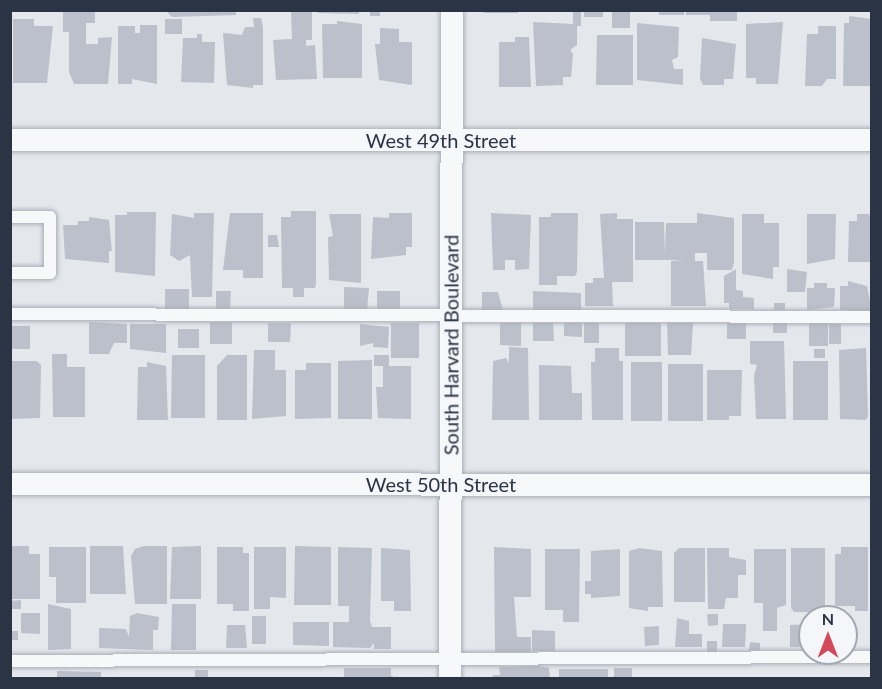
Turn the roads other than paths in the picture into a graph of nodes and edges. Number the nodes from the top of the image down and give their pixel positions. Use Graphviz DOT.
graph roads {
  1 [pos="452,10"];
  2 [pos="10,140"];
  3 [pos="452,140"];
  4 [pos="872,140"];
  5 [pos="10,217"];
  6 [pos="10,273"];
  7 [pos="10,314"];
  8 [pos="872,317"];
  9 [pos="451,318"];
  10 [pos="10,484"];
  11 [pos="451,484"];
  12 [pos="872,485"];
  13 [pos="872,657"];
  14 [pos="10,661"];
  15 [pos="450,670"];
  1 -- 3 [label="street, South Harvard Boulevard"];
  2 -- 3 [label="street, West 49th Street"];
  3 -- 4 [label="street, West 49th Street"];
  3 -- 9 [label="street, South Harvard Boulevard"];
  5 -- 6 [label="lane"];
  7 -- 9 [label="lane"];
  8 -- 9 [label="lane"];
  9 -- 11 [label="street, South Harvard Boulevard"];
  10 -- 11 [label="street, West 50th Street"];
  11 -- 12 [label="street, West 50th Street"];
  11 -- 15 [label="street, South Harvard Boulevard"];
  13 -- 15 [label="lane"];
  14 -- 15 [label="lane"];
}
